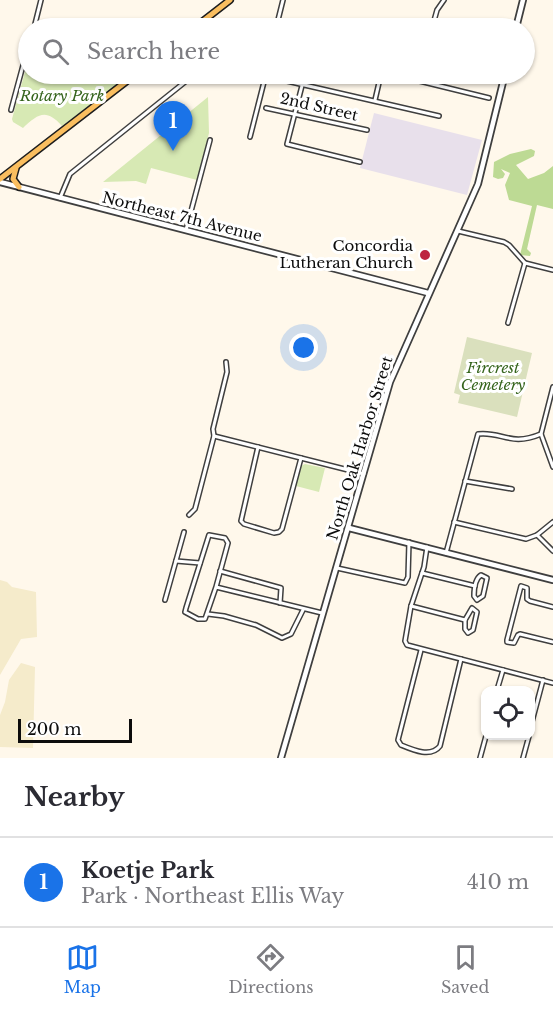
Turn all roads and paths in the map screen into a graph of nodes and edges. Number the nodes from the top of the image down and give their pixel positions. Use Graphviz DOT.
graph roads {
  1 [pos="41,0"];
  2 [pos="230,0"];
  3 [pos="283,0"];
  4 [pos="444,0"];
  5 [pos="523,0"];
  6 [pos="36,18"];
  7 [pos="208,18"];
  8 [pos="278,18"];
  9 [pos="434,18"];
  10 [pos="518,18"];
  11 [pos="18,84"];
  12 [pos="123,84"];
  13 [pos="182,84"];
  14 [pos="263,84"];
  15 [pos="302,84"];
  16 [pos="306,84"];
  17 [pos="379,84"];
  18 [pos="432,84"];
  19 [pos="503,84"];
  20 [pos="489,98"];
  21 [pos="375,100"];
  22 [pos="266,108"];
  23 [pos="11,110"];
  24 [pos="295,114"];
  25 [pos="439,116"];
  26 [pos="367,130"];
  27 [pos="250,136"];
  28 [pos="210,140"];
  29 [pos="360,162"];
  30 [pos="17,165"];
  31 [pos="0,180"];
  32 [pos="19,187"];
  33 [pos="60,198"];
  34 [pos="186,230"];
  35 [pos="458,231"];
  36 [pos="525,263"];
  37 [pos="553,270"];
  38 [pos="428,292"];
  39 [pos="508,323"];
  40 [pos="226,362"];
  41 [pos="553,387"];
  42 [pos="541,435"];
  43 [pos="214,436"];
  44 [pos="258,447"];
  45 [pos="301,458"];
  46 [pos="553,467"];
  47 [pos="364,474"];
  48 [pos="465,481"];
  49 [pos="512,489"];
  50 [pos="189,516"];
  51 [pos="454,522"];
  52 [pos="553,522"];
  53 [pos="349,528"];
  54 [pos="184,532"];
  55 [pos="537,535"];
  56 [pos="409,543"];
  57 [pos="427,547"];
  58 [pos="553,551"];
  59 [pos="446,553"];
  60 [pos="176,561"];
  61 [pos="200,563"];
  62 [pos="337,568"];
  63 [pos="220,571"];
  64 [pos="422,573"];
  65 [pos="553,580"];
  66 [pos="475,586"];
  67 [pos="216,587"];
  68 [pos="165,600"];
  69 [pos="280,604"];
  70 [pos="411,606"];
  71 [pos="553,607"];
  72 [pos="303,610"];
  73 [pos="322,613"];
  74 [pos="208,614"];
  75 [pos="465,620"];
  76 [pos="553,642"];
  77 [pos="421,650"];
  78 [pos="461,659"];
  79 [pos="503,670"];
  80 [pos="543,680"];
  81 [pos="553,683"];
  82 [pos="498,686"];
  83 [pos="535,713"];
  84 [pos="485,740"];
  85 [pos="528,740"];
  86 [pos="281,758"];
  87 [pos="480,758"];
  88 [pos="523,758"];
  1 -- 6 [label="street"];
  2 -- 7 [label="main road"];
  3 -- 8 [label="street"];
  4 -- 9 [label="street"];
  5 -- 10 [label="street"];
  11 -- 23 [label="street"];
  12 -- 30 [label="main road"];
  13 -- 33 [label="street"];
  14 -- 27 [label="street"];
  15 -- 24 [label="street"];
  16 -- 21 [label="street"];
  17 -- 21 [label="street"];
  18 -- 20 [label="street"];
  19 -- 35 [label="street, North Oak Harbor Street"];
  21 -- 25 [label="street"];
  22 -- 24 [label="street, 2nd Street"];
  24 -- 26 [label="street, 2nd Street"];
  24 -- 29 [label="street"];
  28 -- 34 [label="street"];
  30 -- 31 [label="main road"];
  30 -- 32 [label="main road"];
  31 -- 32 [label="street, Northeast 7th Avenue"];
  32 -- 33 [label="street, Northeast 7th Avenue"];
  33 -- 34 [label="street, Northeast 7th Avenue"];
  34 -- 38 [label="street, Northeast 7th Avenue"];
  35 -- 36 [label="street"];
  35 -- 38 [label="street, North Oak Harbor Street"];
  36 -- 37 [label="street"];
  36 -- 39 [label="street"];
  38 -- 47 [label="street, North Oak Harbor Street"];
  40 -- 43 [label="street"];
  41 -- 42 [label="street"];
  42 -- 46 [label="street"];
  42 -- 48 [label="street"];
  43 -- 44 [label="street"];
  43 -- 50 [label="street"];
  44 -- 45 [label="street"];
  44 -- 45 [label="street"];
  45 -- 47 [label="street"];
  47 -- 53 [label="street, North Oak Harbor Street"];
  48 -- 49 [label="street"];
  48 -- 51 [label="street"];
  51 -- 55 [label="street"];
  51 -- 59 [label="street"];
  52 -- 55 [label="street"];
  53 -- 56 [label="street"];
  53 -- 62 [label="street, North Oak Harbor Street"];
  54 -- 60 [label="street"];
  55 -- 58 [label="street"];
  56 -- 57 [label="street"];
  56 -- 62 [label="street"];
  57 -- 59 [label="street"];
  57 -- 64 [label="street"];
  59 -- 65 [label="street"];
  60 -- 61 [label="street"];
  60 -- 68 [label="street"];
  61 -- 63 [label="street"];
  61 -- 74 [label="street"];
  62 -- 73 [label="street, North Oak Harbor Street"];
  63 -- 67 [label="street"];
  63 -- 69 [label="street"];
  64 -- 66 [label="street"];
  64 -- 70 [label="street"];
  66 -- 66 [label="street"];
  67 -- 69 [label="street"];
  67 -- 74 [label="street"];
  69 -- 72 [label="street"];
  70 -- 75 [label="street"];
  70 -- 77 [label="street"];
  71 -- 76 [label="street"];
  72 -- 73 [label="street"];
  72 -- 74 [label="street"];
  73 -- 86 [label="street, North Oak Harbor Street"];
  75 -- 75 [label="street"];
  77 -- 78 [label="street"];
  77 -- 78 [label="street"];
  78 -- 79 [label="street"];
  79 -- 80 [label="street"];
  79 -- 82 [label="street"];
  80 -- 81 [label="street"];
  80 -- 83 [label="street"];
  84 -- 87 [label="street"];
  85 -- 88 [label="street"];
}
